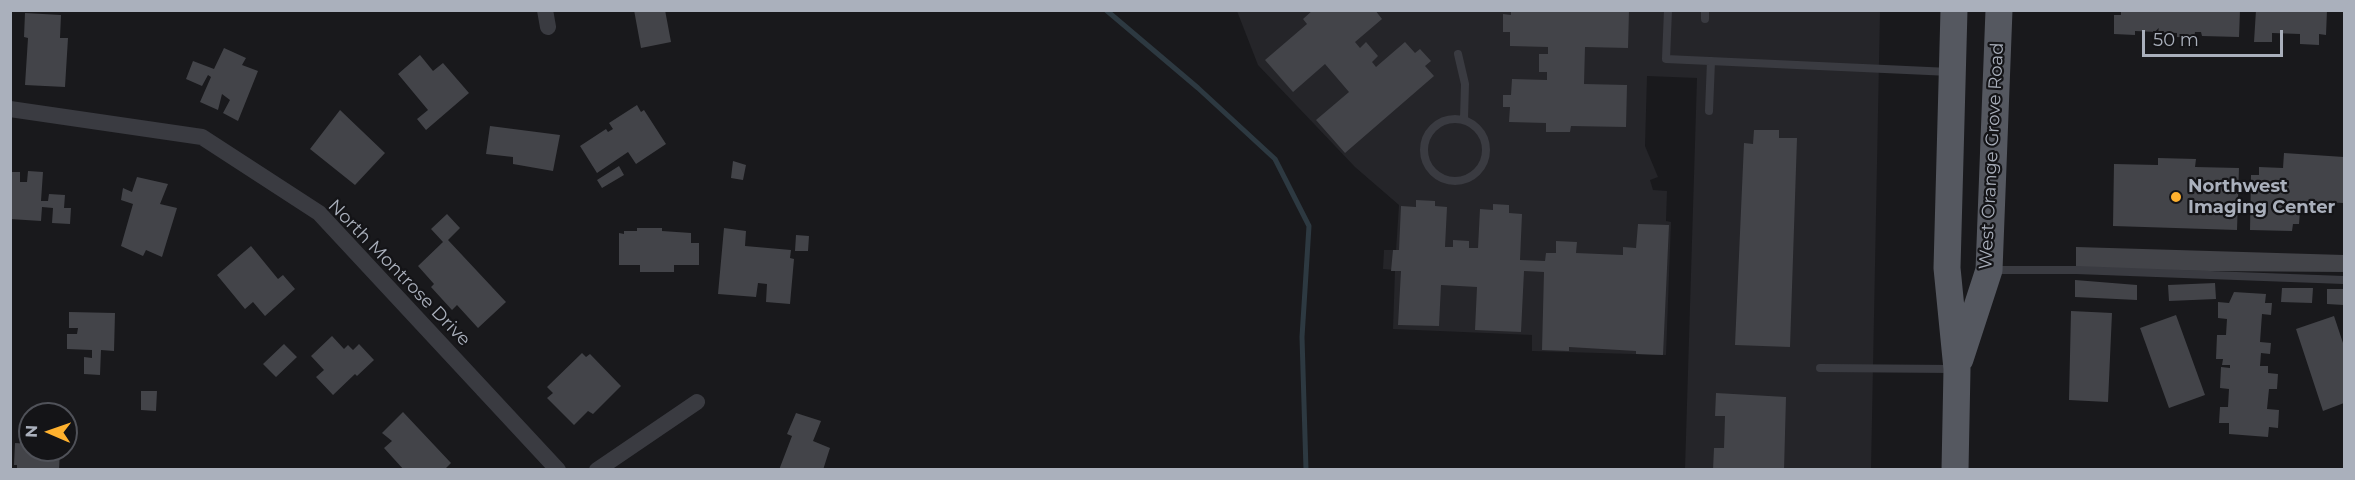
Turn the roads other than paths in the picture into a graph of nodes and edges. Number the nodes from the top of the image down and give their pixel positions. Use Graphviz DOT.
graph roads {
  1 [pos="1668,10"];
  2 [pos="1954,10"];
  3 [pos="1999,10"];
  4 [pos="1458,54"];
  5 [pos="1711,61"];
  6 [pos="1952,72"];
  7 [pos="10,109"];
  8 [pos="1709,111"];
  9 [pos="1464,119"];
  10 [pos="1989,270"];
  11 [pos="2344,280"];
  12 [pos="1820,368"];
  13 [pos="1957,369"];
  14 [pos="697,402"];
  15 [pos="558,470"];
  16 [pos="597,470"];
  17 [pos="1955,470"];
  1 -- 5 [label="lane"];
  2 -- 6 [label="main road, West Orange Grove Road"];
  3 -- 10 [label="main road, West Orange Grove Road"];
  4 -- 9 [label="lane"];
  5 -- 6 [label="lane"];
  5 -- 8 [label="lane"];
  6 -- 13 [label="main road, West Orange Grove Road"];
  7 -- 15 [label="street, North Montrose Drive"];
  9 -- 9 [label="lane"];
  10 -- 11 [label="lane"];
  10 -- 13 [label="main road, West Orange Grove Road"];
  12 -- 13 [label="lane"];
  13 -- 17 [label="main road, West Orange Grove Road"];
  14 -- 16 [label="street"];
}
